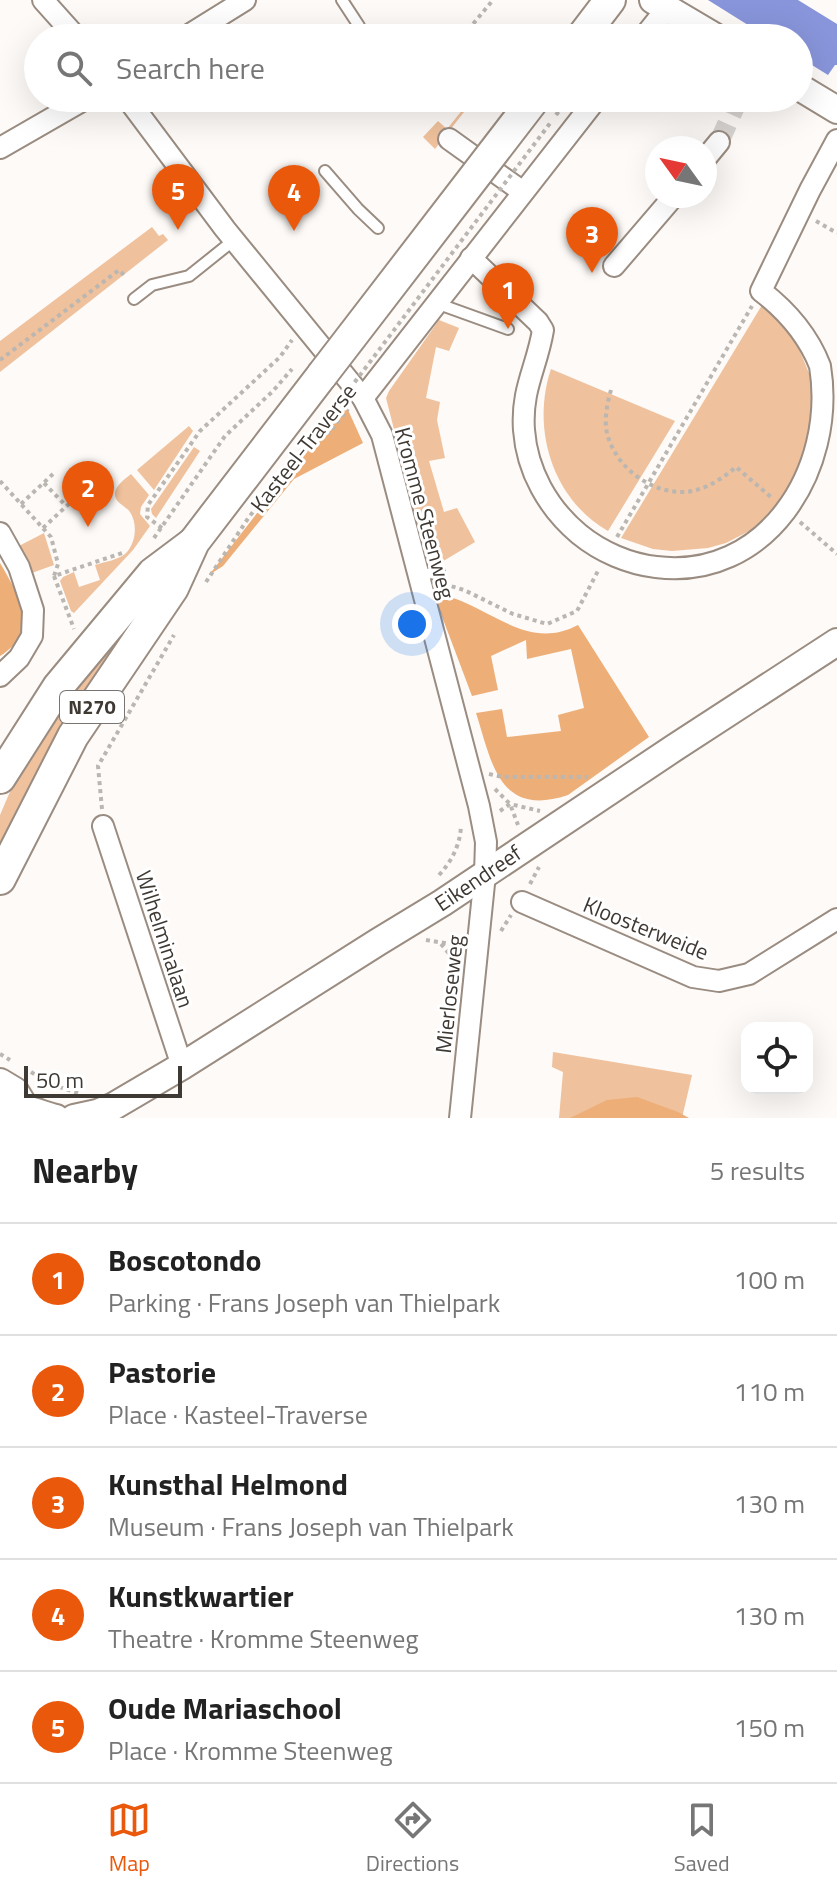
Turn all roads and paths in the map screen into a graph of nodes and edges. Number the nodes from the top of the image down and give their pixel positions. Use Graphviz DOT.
graph roads {
  1 [pos="43,0"];
  2 [pos="245,0"];
  3 [pos="342,0"];
  4 [pos="493,0"];
  5 [pos="610,0"];
  6 [pos="660,4"];
  7 [pos="64,24"];
  8 [pos="206,24"];
  9 [pos="358,24"];
  10 [pos="473,24"];
  11 [pos="592,24"];
  12 [pos="650,24"];
  13 [pos="694,24"];
  14 [pos="813,95"];
  15 [pos="837,110"];
  16 [pos="63,112"];
  17 [pos="138,112"];
  18 [pos="525,112"];
  19 [pos="558,112"];
  20 [pos="586,112"];
  21 [pos="449,139"];
  22 [pos="837,140"];
  23 [pos="719,142"];
  24 [pos="717,144"];
  25 [pos="0,148"];
  26 [pos="325,171"];
  27 [pos="523,192"];
  28 [pos="664,208"];
  29 [pos="378,228"];
  30 [pos="234,240"];
  31 [pos="471,258"];
  32 [pos="614,266"];
  33 [pos="124,275"];
  34 [pos="761,291"];
  35 [pos="134,299"];
  36 [pos="436,303"];
  37 [pos="305,327"];
  38 [pos="508,329"];
  39 [pos="0,360"];
  40 [pos="336,387"];
  41 [pos="611,390"];
  42 [pos="320,426"];
  43 [pos="230,431"];
  44 [pos="238,437"];
  45 [pos="53,474"];
  46 [pos="0,481"];
  47 [pos="44,483"];
  48 [pos="647,484"];
  49 [pos="73,500"];
  50 [pos="21,504"];
  51 [pos="66,506"];
  52 [pos="792,515"];
  53 [pos="43,528"];
  54 [pos="162,528"];
  55 [pos="0,533"];
  56 [pos="194,542"];
  57 [pos="149,547"];
  58 [pos="122,553"];
  59 [pos="607,553"];
  60 [pos="837,554"];
  61 [pos="54,576"];
  62 [pos="427,578"];
  63 [pos="206,581"];
  64 [pos="82,620"];
  65 [pos="176,633"];
  66 [pos="837,642"];
  67 [pos="0,676"];
  68 [pos="478,772"];
  69 [pos="0,778"];
  70 [pos="622,782"];
  71 [pos="103,826"];
  72 [pos="460,835"];
  73 [pos="445,868"];
  74 [pos="485,874"];
  75 [pos="0,879"];
  76 [pos="522,902"];
  77 [pos="837,919"];
  78 [pos="0,1054"];
  79 [pos="182,1066"];
  80 [pos="25,1069"];
  81 [pos="6,1072"];
  82 [pos="114,1106"];
  83 [pos="32,1114"];
  84 [pos="74,1118"];
  85 [pos="460,1118"];
  1 -- 7 [label="street"];
  2 -- 8 [label="street"];
  3 -- 9 [label="lane"];
  4 -- 10 [label="path"];
  5 -- 11 [label="main road"];
  6 -- 12 [label="street"];
  6 -- 13 [label="street"];
  14 -- 15 [label="street"];
  16 -- 25 [label="street"];
  17 -- 30 [label="street, Kromme Steenweg"];
  18 -- 40 [label="main road, Kasteel-Traverse / N270, bridge"];
  19 -- 40 [label="path, Kasteel-Traverse, bridge"];
  20 -- 27 [label="street"];
  21 -- 27 [label="street"];
  22 -- 34 [label="street"];
  23 -- 24 [label="street"];
  26 -- 29 [label="lane"];
  27 -- 31 [label="street"];
  28 -- 32 [label="street"];
  30 -- 35 [label="lane"];
  30 -- 37 [label="street, Kromme Steenweg"];
  31 -- 36 [label="street"];
  31 -- 59 [label="street"];
  33 -- 39 [label="path"];
  34 -- 48 [label="path"];
  34 -- 52 [label="street"];
  36 -- 38 [label="lane"];
  36 -- 40 [label="street"];
  37 -- 40 [label="street, Kromme Steenweg"];
  37 -- 54 [label="path"];
  40 -- 42 [label="path, Kasteel-Traverse"];
  40 -- 42 [label="path"];
  40 -- 43 [label="path, Kasteel-Traverse"];
  40 -- 56 [label="main road, Kasteel-Traverse / N270"];
  40 -- 62 [label="street, Kromme Steenweg"];
  41 -- 48 [label="path"];
  42 -- 63 [label="path, Kasteel-Traverse"];
  43 -- 44 [label="path"];
  43 -- 54 [label="path, Kasteel-Traverse"];
  45 -- 47 [label="path"];
  46 -- 50 [label="path"];
  47 -- 50 [label="path"];
  47 -- 51 [label="path"];
  48 -- 52 [label="path"];
  48 -- 59 [label="path"];
  49 -- 51 [label="path"];
  50 -- 53 [label="path"];
  51 -- 53 [label="path"];
  52 -- 59 [label="street"];
  52 -- 60 [label="path"];
  53 -- 61 [label="path"];
  54 -- 57 [label="path, Kasteel-Traverse"];
  55 -- 67 [label="street"];
  56 -- 69 [label="main road, Kasteel-Traverse / N270"];
  56 -- 75 [label="main road, Kasteel-Traverse / N270"];
  58 -- 61 [label="path"];
  59 -- 62 [label="path"];
  61 -- 64 [label="path"];
  62 -- 74 [label="street, Kromme Steenweg"];
  65 -- 71 [label="path"];
  66 -- 70 [label="street, Eikendreef"];
  68 -- 70 [label="path"];
  70 -- 74 [label="street, Eikendreef"];
  71 -- 79 [label="street, Wilhelminalaan"];
  72 -- 73 [label="path, Eikendreef"];
  74 -- 79 [label="street, Eikendreef"];
  74 -- 85 [label="street, Mierloseweg"];
  76 -- 77 [label="street, Kloosterweide"];
  78 -- 81 [label="path"];
  79 -- 82 [label="street, Eikendreef"];
  80 -- 82 [label="path"];
  81 -- 83 [label="street"];
  82 -- 84 [label="street, Eikendreef"];
}
